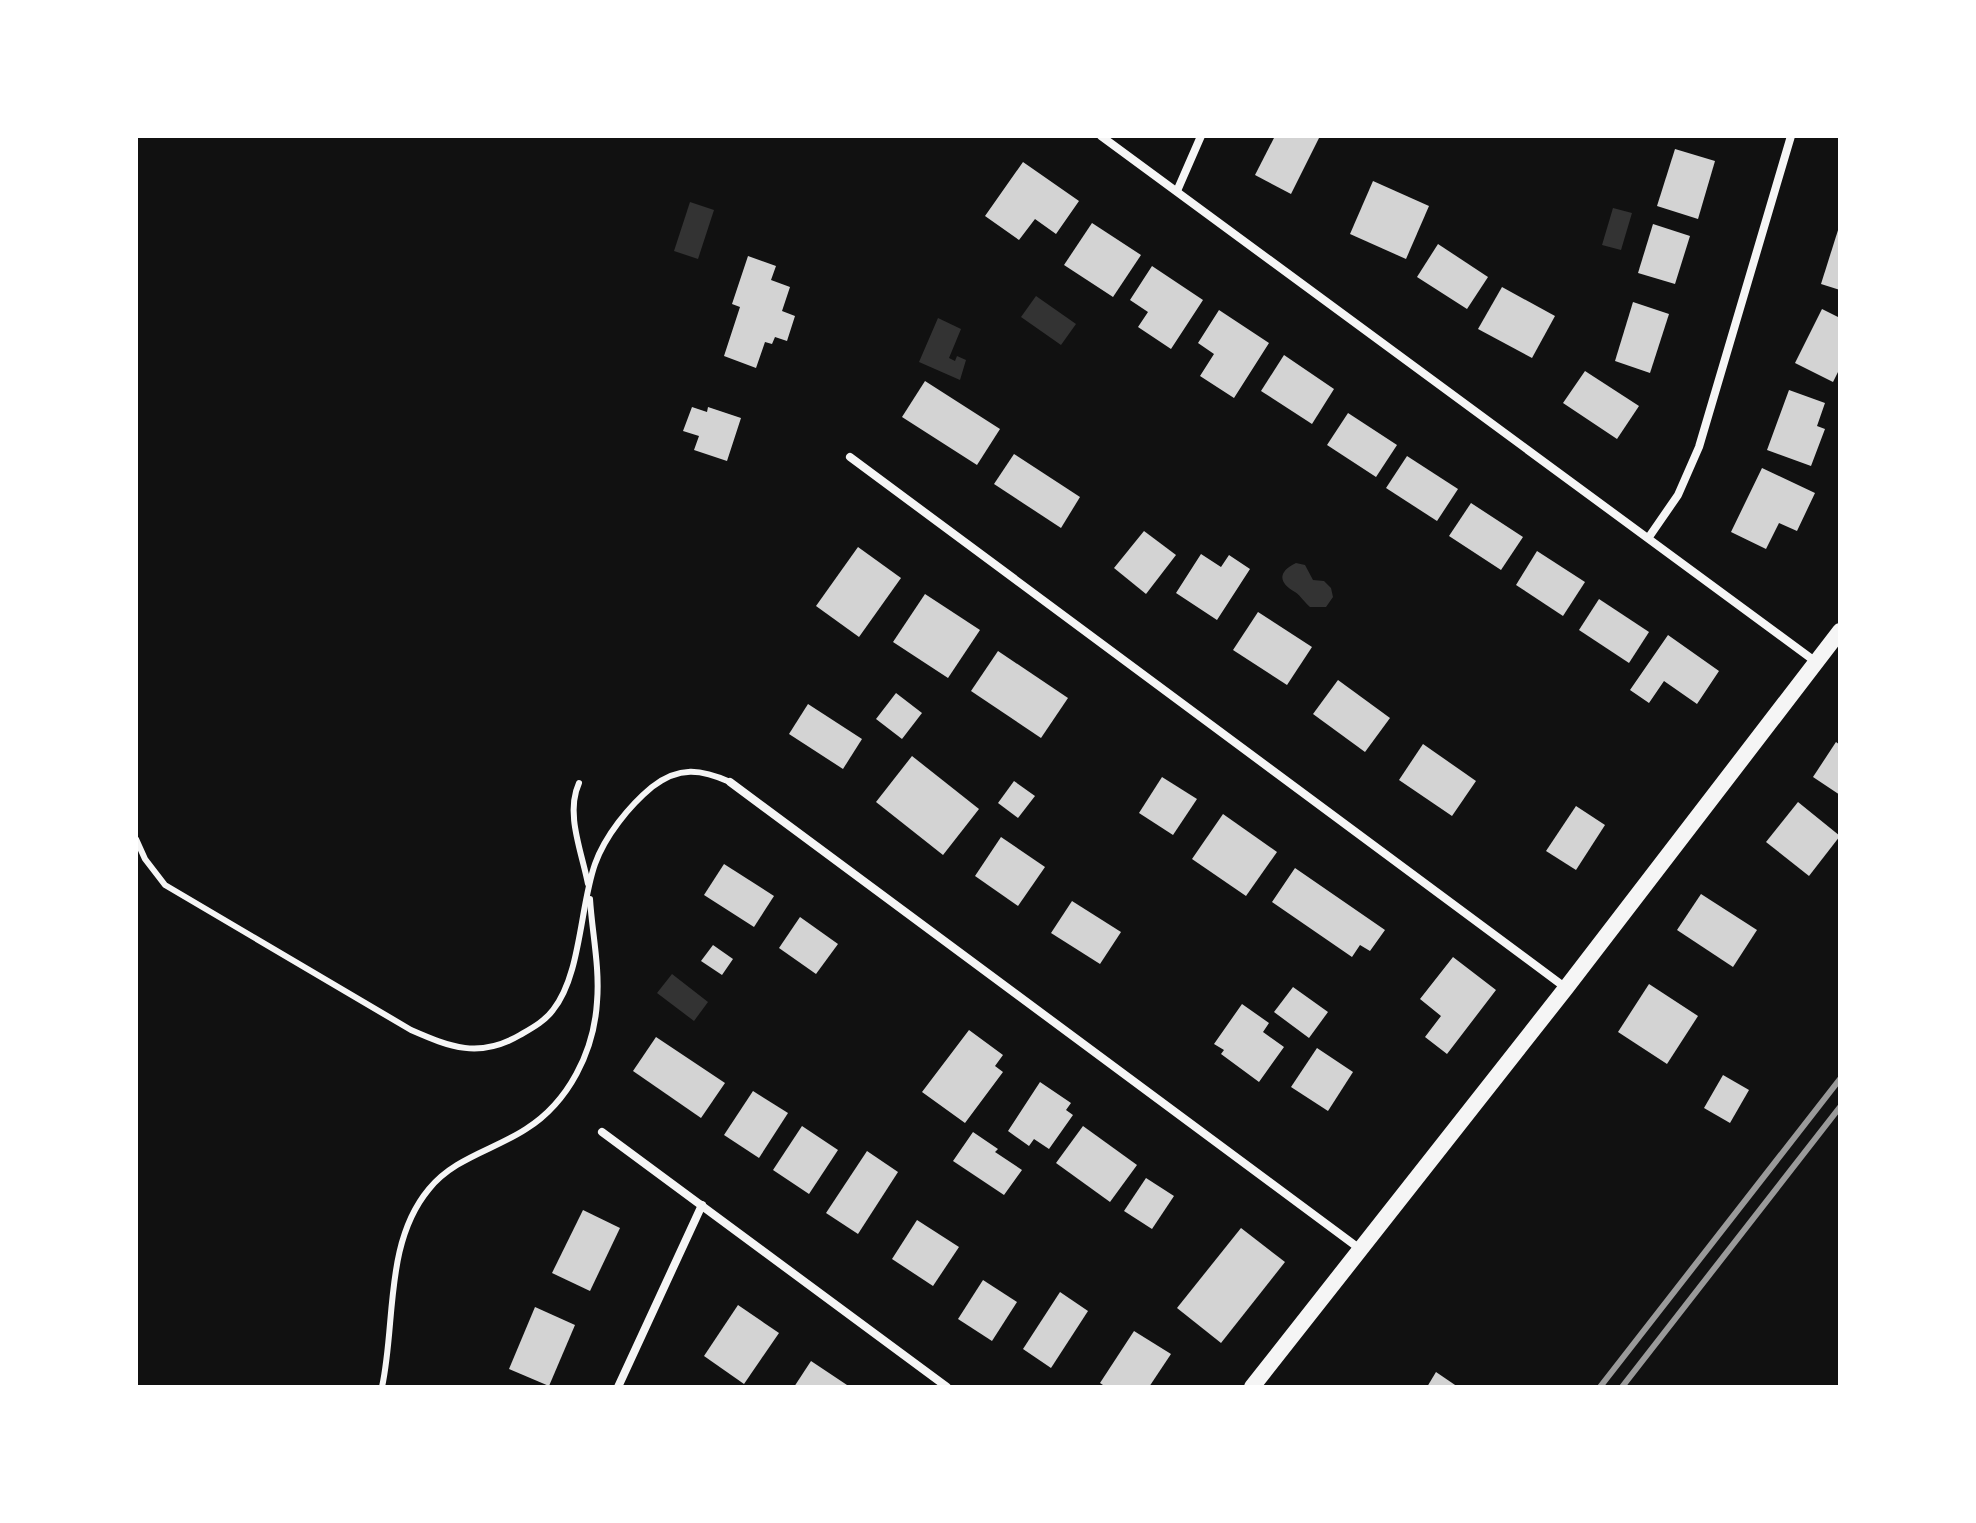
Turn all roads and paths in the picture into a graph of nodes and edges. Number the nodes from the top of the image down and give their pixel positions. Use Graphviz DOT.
graph roads {
  1 [pos="1101,136"];
  2 [pos="1201,136"];
  3 [pos="1791,136"];
  4 [pos="1177,191"];
  5 [pos="850,457"];
  6 [pos="1649,537"];
  7 [pos="1840,631"];
  8 [pos="1817,662"];
  9 [pos="730,782"];
  10 [pos="579,783"];
  11 [pos="136,839"];
  12 [pos="589,889"];
  13 [pos="1566,988"];
  14 [pos="602,1132"];
  15 [pos="702,1205"];
  16 [pos="1360,1249"];
  17 [pos="382,1387"];
  18 [pos="618,1387"];
  19 [pos="947,1387"];
  20 [pos="1252,1387"];
  1 -- 4 [label="street"];
  2 -- 4 [label="street"];
  3 -- 6 [label="street"];
  4 -- 6 [label="street"];
  5 -- 13 [label="street"];
  6 -- 8 [label="street"];
  7 -- 8 [label="main road"];
  8 -- 13 [label="main road"];
  9 -- 12 [label="lane"];
  9 -- 16 [label="street"];
  10 -- 12 [label="lane"];
  11 -- 12 [label="lane"];
  12 -- 17 [label="lane"];
  13 -- 16 [label="main road"];
  14 -- 15 [label="street"];
  15 -- 18 [label="street"];
  15 -- 19 [label="street"];
  16 -- 20 [label="main road"];
}
